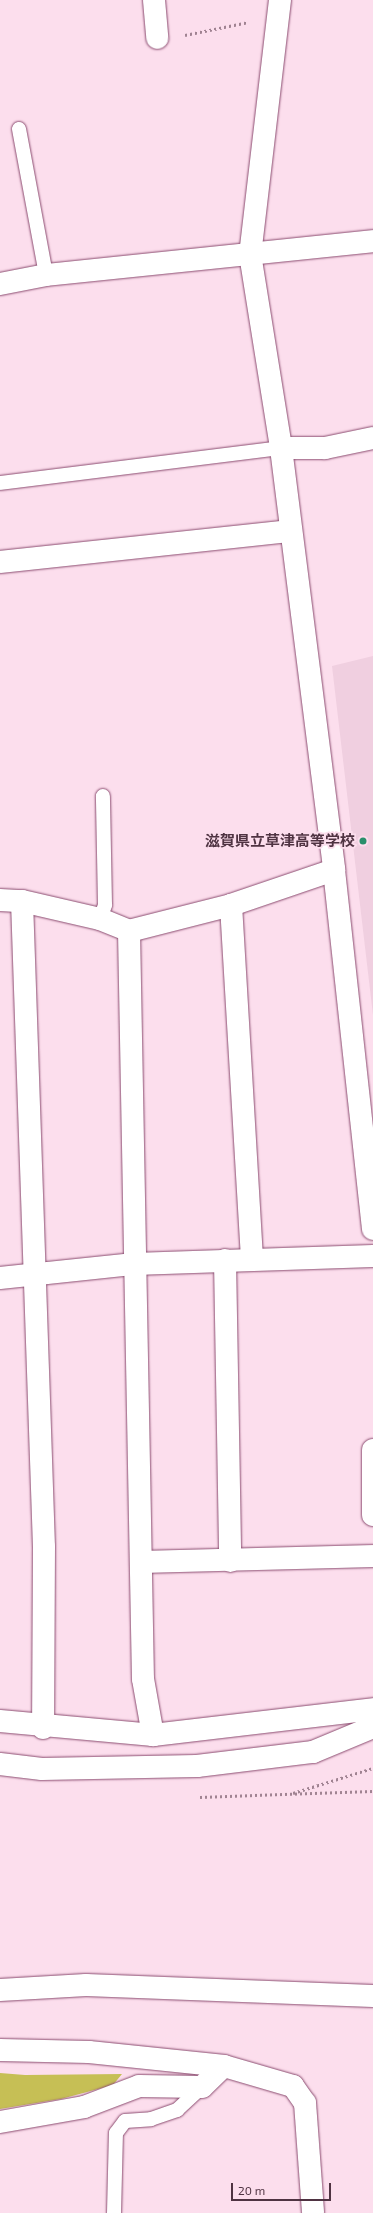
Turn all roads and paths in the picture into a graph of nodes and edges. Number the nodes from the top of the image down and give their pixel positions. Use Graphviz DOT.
graph roads {
  1 [pos="154,0"];
  2 [pos="279,8"];
  3 [pos="156,38"];
  4 [pos="19,129"];
  5 [pos="373,241"];
  6 [pos="250,254"];
  7 [pos="46,275"];
  8 [pos="0,284"];
  9 [pos="373,438"];
  10 [pos="281,448"];
  11 [pos="0,483"];
  12 [pos="289,531"];
  13 [pos="0,562"];
  14 [pos="103,796"];
  15 [pos="334,870"];
  16 [pos="0,900"];
  17 [pos="22,901"];
  18 [pos="231,905"];
  19 [pos="100,919"];
  20 [pos="129,931"];
  21 [pos="373,1229"];
  22 [pos="373,1256"];
  23 [pos="252,1258"];
  24 [pos="225,1260"];
  25 [pos="134,1264"];
  26 [pos="35,1274"];
  27 [pos="0,1278"];
  28 [pos="373,1450"];
  29 [pos="373,1515"];
  30 [pos="373,1556"];
  31 [pos="230,1561"];
  32 [pos="142,1562"];
  33 [pos="373,1709"];
  34 [pos="0,1721"];
  35 [pos="373,1727"];
  36 [pos="43,1728"];
  37 [pos="153,1735"];
  38 [pos="0,1764"];
  39 [pos="373,1768"];
  40 [pos="291,1794"];
  41 [pos="0,1990"];
  42 [pos="373,1996"];
  43 [pos="0,2050"];
  44 [pos="224,2066"];
  45 [pos="202,2087"];
  46 [pos="0,2122"];
  47 [pos="114,2213"];
  48 [pos="313,2213"];
  1 -- 3 [label="street"];
  2 -- 3 [label="path"];
  2 -- 6 [label="street"];
  4 -- 7 [label="lane"];
  5 -- 6 [label="street"];
  6 -- 7 [label="street"];
  6 -- 10 [label="street"];
  7 -- 8 [label="street"];
  9 -- 10 [label="street"];
  10 -- 11 [label="lane"];
  10 -- 12 [label="street"];
  12 -- 13 [label="street"];
  12 -- 15 [label="street"];
  14 -- 19 [label="lane"];
  15 -- 18 [label="street"];
  15 -- 21 [label="street"];
  16 -- 17 [label="street"];
  17 -- 19 [label="street"];
  17 -- 26 [label="street"];
  18 -- 20 [label="street"];
  18 -- 23 [label="street"];
  19 -- 20 [label="street"];
  20 -- 25 [label="street"];
  22 -- 23 [label="street"];
  23 -- 24 [label="street"];
  24 -- 25 [label="street"];
  24 -- 31 [label="street"];
  25 -- 26 [label="street"];
  25 -- 32 [label="street"];
  26 -- 27 [label="street"];
  26 -- 36 [label="street"];
  28 -- 29 [label="street"];
  30 -- 31 [label="street"];
  31 -- 32 [label="street"];
  32 -- 37 [label="street"];
  33 -- 37 [label="street"];
  34 -- 36 [label="street"];
  35 -- 38 [label="street"];
  36 -- 37 [label="street"];
  39 -- 40 [label="path"];
  41 -- 42 [label="street"];
  43 -- 44 [label="street"];
  44 -- 45 [label="street"];
  44 -- 48 [label="street"];
  45 -- 46 [label="street"];
  45 -- 47 [label="lane"];
}
